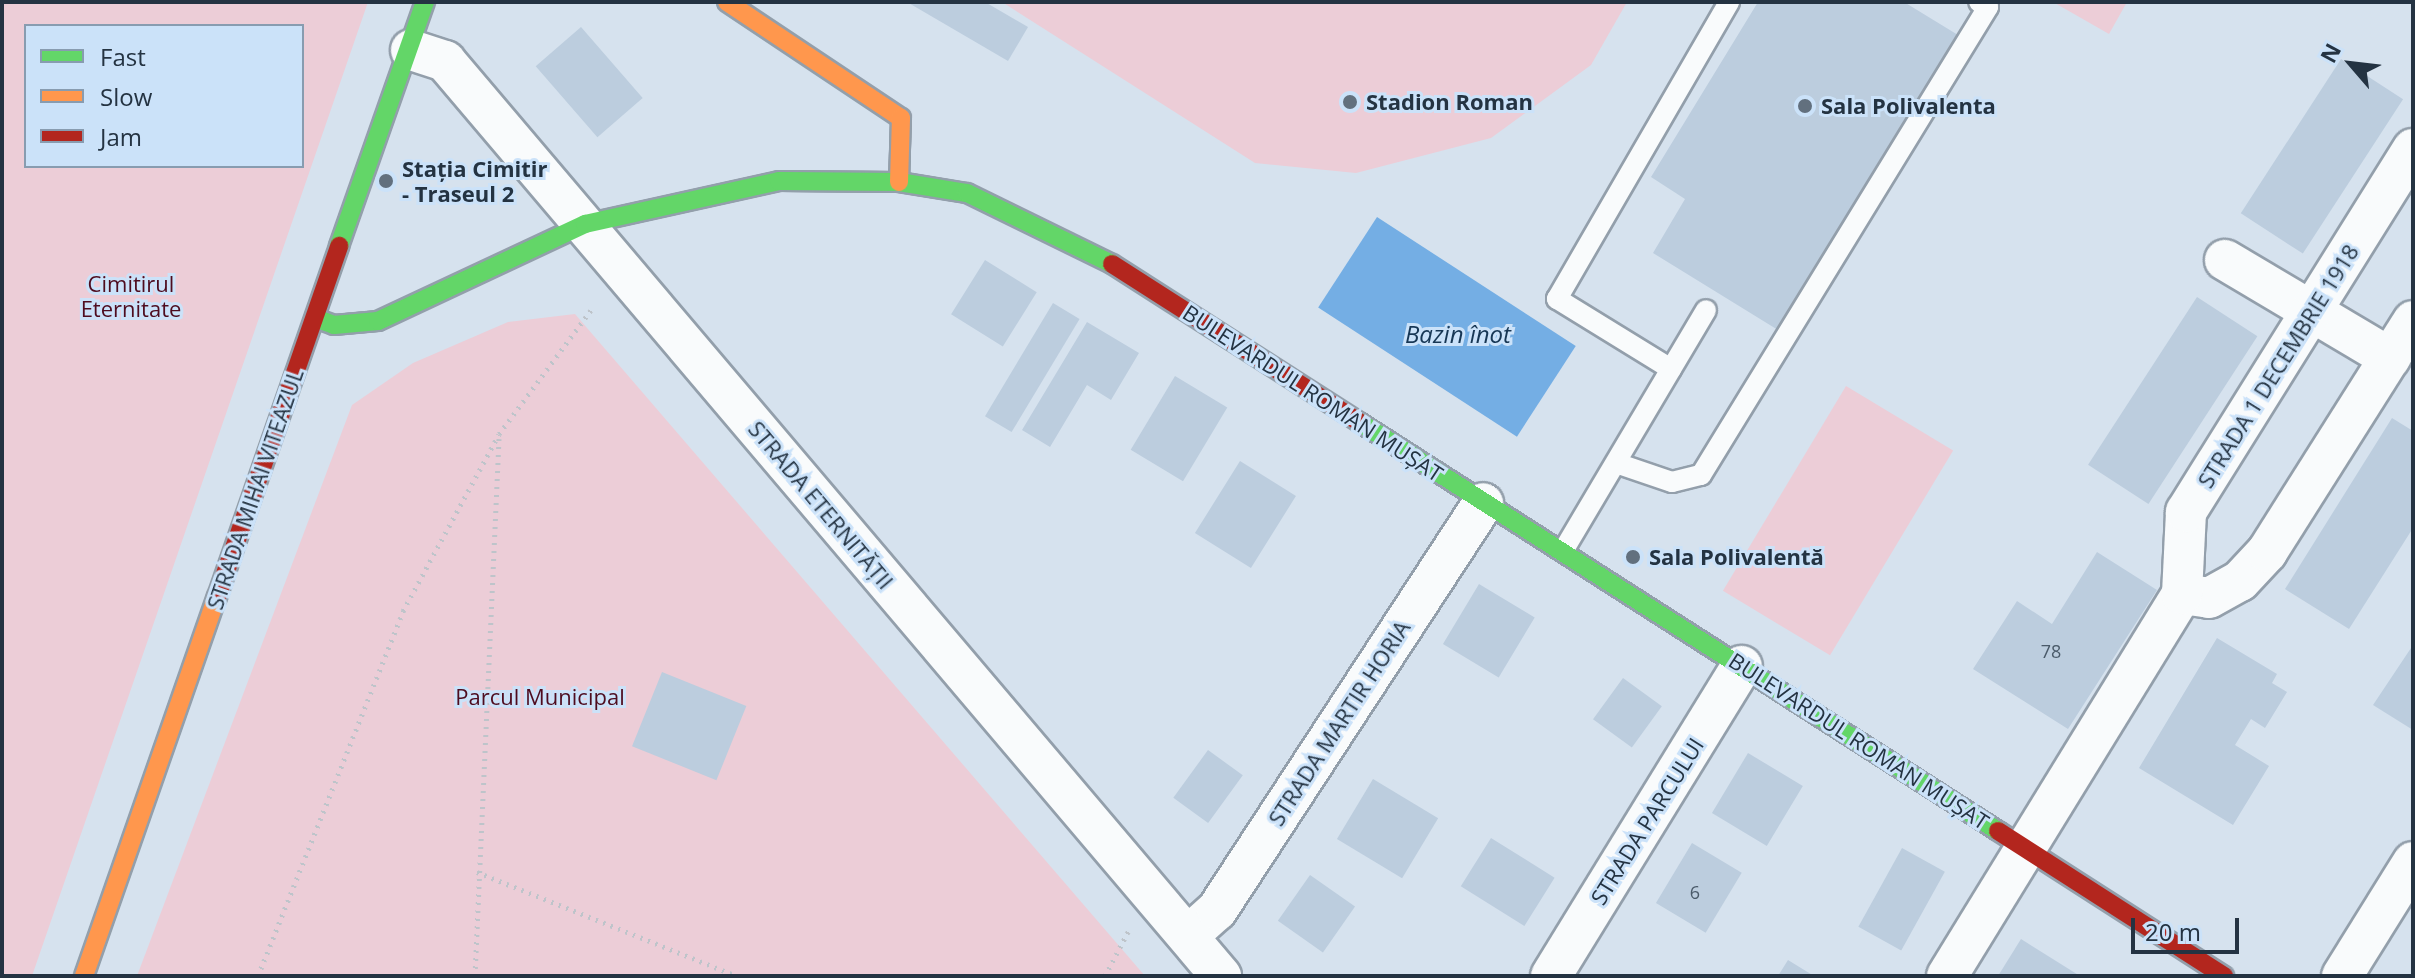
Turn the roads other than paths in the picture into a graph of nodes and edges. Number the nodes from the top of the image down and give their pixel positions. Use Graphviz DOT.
graph roads {
  1 [pos="425,2"];
  2 [pos="727,2"];
  3 [pos="1729,2"];
  4 [pos="1979,2"];
  5 [pos="411,50"];
  6 [pos="2413,149"];
  7 [pos="899,182"];
  8 [pos="585,224"];
  9 [pos="2225,260"];
  10 [pos="1706,310"];
  11 [pos="2314,313"];
  12 [pos="315,318"];
  13 [pos="2413,321"];
  14 [pos="2390,358"];
  15 [pos="1671,369"];
  16 [pos="1616,463"];
  17 [pos="1483,503"];
  18 [pos="1563,551"];
  19 [pos="2182,594"];
  20 [pos="1742,666"];
  21 [pos="2029,850"];
  22 [pos="2413,862"];
  23 [pos="1188,936"];
  24 [pos="84,976"];
  25 [pos="1221,976"];
  26 [pos="1551,976"];
  27 [pos="1947,976"];
  28 [pos="2224,976"];
  29 [pos="2342,976"];
  1 -- 5 [label="street, STRADA MIHAI VITEAZUL"];
  2 -- 7 [label="street"];
  3 -- 15 [label="lane"];
  4 -- 16 [label="lane"];
  5 -- 8 [label="street, STRADA ETERNITĂȚII"];
  5 -- 12 [label="street, STRADA MIHAI VITEAZUL"];
  6 -- 11 [label="street, STRADA 1 DECEMBRIE 1918"];
  7 -- 8 [label="street, BULEVARDUL ROMAN MUȘAT"];
  7 -- 17 [label="street, BULEVARDUL ROMAN MUȘAT"];
  8 -- 12 [label="street, BULEVARDUL ROMAN MUȘAT"];
  8 -- 23 [label="street, STRADA ETERNITĂȚII"];
  9 -- 11 [label="street"];
  10 -- 15 [label="lane"];
  11 -- 14 [label="street"];
  11 -- 19 [label="street, STRADA 1 DECEMBRIE 1918"];
  12 -- 24 [label="street, STRADA MIHAI VITEAZUL"];
  13 -- 14 [label="street"];
  14 -- 19 [label="street"];
  15 -- 16 [label="lane"];
  16 -- 18 [label="lane"];
  17 -- 18 [label="street, BULEVARDUL ROMAN MUȘAT"];
  17 -- 23 [label="street, STRADA MARTIR HORIA"];
  18 -- 20 [label="street, BULEVARDUL ROMAN MUȘAT"];
  19 -- 21 [label="street, STRADA 1 DECEMBRIE 1918"];
  20 -- 21 [label="street, BULEVARDUL ROMAN MUȘAT"];
  20 -- 26 [label="street, STRADA PARCULUI"];
  21 -- 27 [label="street, STRADA 1 DECEMBRIE 1918"];
  21 -- 28 [label="street, BULEVARDUL ROMAN MUȘAT"];
  22 -- 29 [label="street"];
  23 -- 25 [label="street, STRADA ETERNITĂȚII"];
}
